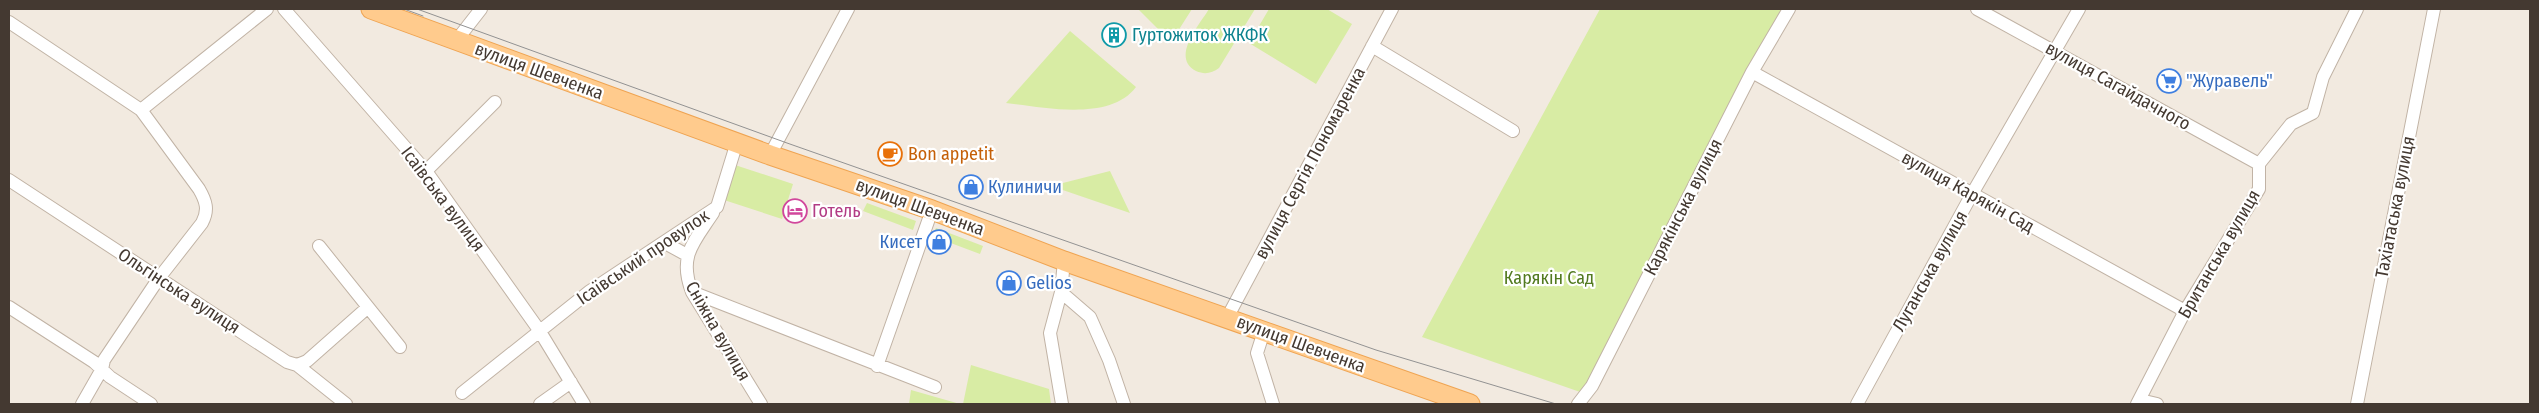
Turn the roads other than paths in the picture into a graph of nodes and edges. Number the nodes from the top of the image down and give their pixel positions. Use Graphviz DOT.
graph roads {
  1 [pos="267,9"];
  2 [pos="284,9"];
  3 [pos="371,9"];
  4 [pos="481,9"];
  5 [pos="848,9"];
  6 [pos="1392,9"];
  7 [pos="1789,9"];
  8 [pos="1977,9"];
  9 [pos="2079,9"];
  10 [pos="2357,9"];
  11 [pos="2434,9"];
  12 [pos="9,22"];
  13 [pos="456,41"];
  14 [pos="1372,46"];
  15 [pos="2055,52"];
  16 [pos="1752,72"];
  17 [pos="495,102"];
  18 [pos="141,110"];
  19 [pos="1513,131"];
  20 [pos="737,142"];
  21 [pos="770,155"];
  22 [pos="2260,164"];
  23 [pos="426,171"];
  24 [pos="9,180"];
  25 [pos="1972,194"];
  26 [pos="717,207"];
  27 [pos="932,210"];
  28 [pos="665,243"];
  29 [pos="319,246"];
  30 [pos="687,255"];
  31 [pos="1064,261"];
  32 [pos="159,278"];
  33 [pos="692,292"];
  34 [pos="1061,292"];
  35 [pos="721,304"];
  36 [pos="9,308"];
  37 [pos="367,308"];
  38 [pos="2185,311"];
  39 [pos="706,316"];
  40 [pos="1227,318"];
  41 [pos="539,330"];
  42 [pos="1264,330"];
  43 [pos="400,347"];
  44 [pos="298,365"];
  45 [pos="877,366"];
  46 [pos="102,369"];
  47 [pos="571,382"];
  48 [pos="935,387"];
  49 [pos="462,393"];
  50 [pos="2139,402"];
  51 [pos="82,404"];
  52 [pos="151,404"];
  53 [pos="346,404"];
  54 [pos="540,404"];
  55 [pos="584,404"];
  56 [pos="761,404"];
  57 [pos="1062,404"];
  58 [pos="1124,404"];
  59 [pos="1273,404"];
  60 [pos="1470,404"];
  61 [pos="1578,404"];
  62 [pos="1857,404"];
  63 [pos="2156,404"];
  64 [pos="2357,404"];
  1 -- 18 [label="street"];
  2 -- 23 [label="street, Ісаївська вулиця"];
  3 -- 13 [label="main road, вулиця Шевченка"];
  4 -- 13 [label="street"];
  5 -- 21 [label="street"];
  6 -- 14 [label="street, вулиця Сергія Пономаренка"];
  7 -- 16 [label="street, Карякінська вулиця"];
  8 -- 15 [label="street, вулиця Сагайдачного"];
  9 -- 15 [label="street, Луганська вулиця"];
  10 -- 22 [label="street, Британська вулиця"];
  11 -- 64 [label="street, Тахіатаська вулиця"];
  12 -- 18 [label="street"];
  13 -- 20 [label="main road, вулиця Шевченка"];
  14 -- 19 [label="street"];
  14 -- 40 [label="street, вулиця Сергія Пономаренка"];
  15 -- 22 [label="street, вулиця Сагайдачного"];
  15 -- 25 [label="street, Луганська вулиця"];
  16 -- 25 [label="street, вулиця Карякін Сад"];
  16 -- 61 [label="street, Карякінська вулиця"];
  17 -- 23 [label="street"];
  18 -- 32 [label="street"];
  20 -- 21 [label="main road, вулиця Шевченка"];
  20 -- 26 [label="street, Ісаївський провулок"];
  21 -- 27 [label="main road, вулиця Шевченка"];
  22 -- 38 [label="street, Британська вулиця"];
  23 -- 41 [label="street, Ісаївська вулиця"];
  24 -- 32 [label="street, Ольгінська вулиця"];
  25 -- 38 [label="street, вулиця Карякін Сад"];
  25 -- 62 [label="street, Луганська вулиця"];
  26 -- 28 [label="street, Ісаївський провулок"];
  26 -- 30 [label="street, Сніжна вулиця"];
  27 -- 31 [label="main road, вулиця Шевченка"];
  27 -- 45 [label="street"];
  28 -- 30 [label="street, Сніжна вулиця"];
  28 -- 41 [label="street, Ісаївський провулок"];
  29 -- 37 [label="street"];
  30 -- 33 [label="street, Сніжна вулиця"];
  31 -- 34 [label="street"];
  31 -- 40 [label="main road, вулиця Шевченка"];
  32 -- 44 [label="street, Ольгінська вулиця"];
  32 -- 46 [label="street"];
  33 -- 35 [label="street"];
  33 -- 39 [label="street, Сніжна вулиця"];
  34 -- 57 [label="street"];
  34 -- 58 [label="street"];
  35 -- 39 [label="street"];
  35 -- 45 [label="street"];
  36 -- 46 [label="street"];
  37 -- 43 [label="street"];
  37 -- 44 [label="street"];
  38 -- 50 [label="street, Британська вулиця"];
  39 -- 56 [label="street, Сніжна вулиця"];
  40 -- 42 [label="main road, вулиця Шевченка"];
  41 -- 47 [label="street, Ісаївська вулиця"];
  41 -- 49 [label="street, Ісаївський провулок"];
  42 -- 59 [label="street"];
  42 -- 60 [label="main road, вулиця Шевченка"];
  44 -- 53 [label="street, Ольгінська вулиця"];
  45 -- 48 [label="street"];
  46 -- 51 [label="street"];
  46 -- 52 [label="street"];
  47 -- 54 [label="street"];
  47 -- 55 [label="street, Ісаївська вулиця"];
  50 -- 63 [label="street"];
}
